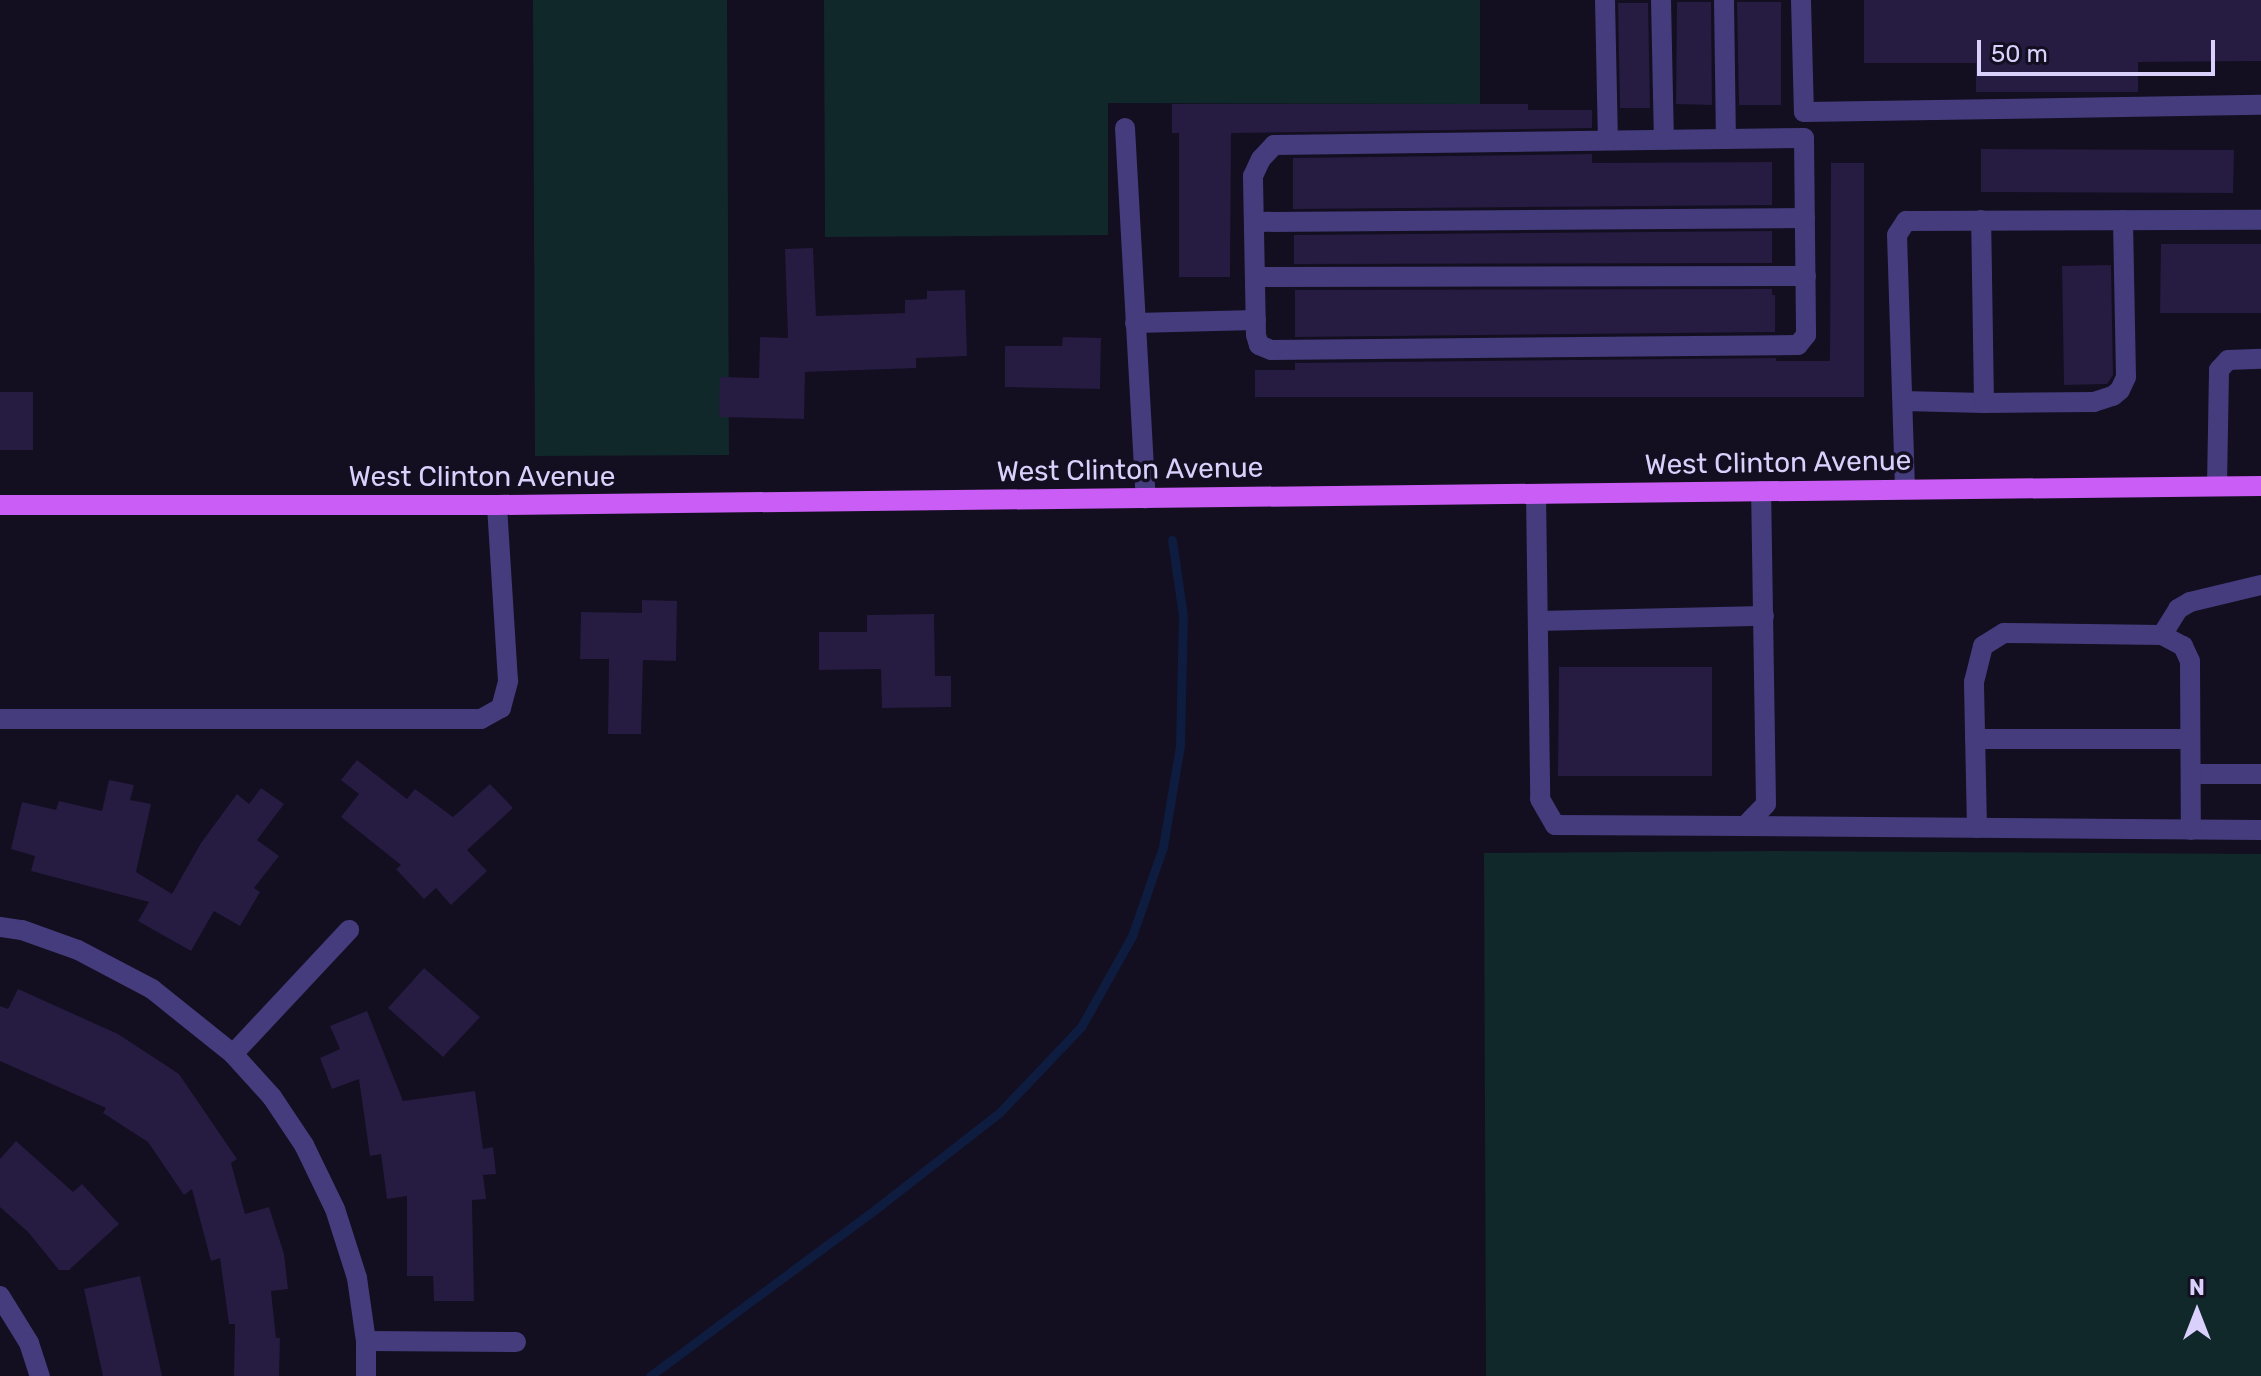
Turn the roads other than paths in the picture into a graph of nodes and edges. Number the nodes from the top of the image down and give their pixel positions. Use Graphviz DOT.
graph roads {
  1 [pos="1605,0"];
  2 [pos="1661,0"];
  3 [pos="1724,0"];
  4 [pos="1801,0"];
  5 [pos="2261,105"];
  6 [pos="1804,112"];
  7 [pos="1125,128"];
  8 [pos="1804,138"];
  9 [pos="1726,139"];
  10 [pos="1608,140"];
  11 [pos="1664,140"];
  12 [pos="1805,218"];
  13 [pos="1981,220"];
  14 [pos="2123,220"];
  15 [pos="2261,220"];
  16 [pos="1254,222"];
  17 [pos="1806,276"];
  18 [pos="1255,277"];
  19 [pos="1256,320"];
  20 [pos="1135,323"];
  21 [pos="2261,359"];
  22 [pos="1903,401"];
  23 [pos="1984,403"];
  24 [pos="2217,486"];
  25 [pos="2261,486"];
  26 [pos="1905,489"];
  27 [pos="1761,491"];
  28 [pos="1536,494"];
  29 [pos="1146,498"];
  30 [pos="0,505"];
  31 [pos="497,505"];
  32 [pos="2261,585"];
  33 [pos="1764,616"];
  34 [pos="1538,621"];
  35 [pos="2162,635"];
  36 [pos="0,719"];
  37 [pos="1975,739"];
  38 [pos="2190,739"];
  39 [pos="2191,774"];
  40 [pos="2261,774"];
  41 [pos="1745,826"];
  42 [pos="1977,828"];
  43 [pos="2191,830"];
  44 [pos="2261,830"];
  45 [pos="0,927"];
  46 [pos="349,930"];
  47 [pos="233,1054"];
  48 [pos="0,1296"];
  49 [pos="366,1341"];
  50 [pos="516,1342"];
  51 [pos="40,1376"];
  52 [pos="366,1376"];
  1 -- 10 [label="street"];
  2 -- 11 [label="street"];
  3 -- 9 [label="street"];
  4 -- 6 [label="street"];
  5 -- 6 [label="street"];
  6 -- 8 [label="street"];
  7 -- 20 [label="street"];
  8 -- 9 [label="street"];
  8 -- 12 [label="street"];
  9 -- 11 [label="street"];
  10 -- 11 [label="street"];
  10 -- 16 [label="street"];
  12 -- 16 [label="street"];
  12 -- 17 [label="street"];
  13 -- 14 [label="street"];
  13 -- 22 [label="street"];
  13 -- 23 [label="street"];
  14 -- 15 [label="street"];
  14 -- 23 [label="street"];
  16 -- 18 [label="street"];
  17 -- 18 [label="street"];
  17 -- 19 [label="street"];
  18 -- 19 [label="street"];
  19 -- 20 [label="street"];
  20 -- 29 [label="street"];
  21 -- 24 [label="street"];
  22 -- 23 [label="street"];
  22 -- 26 [label="street"];
  24 -- 25 [label="main road, West Clinton Avenue"];
  24 -- 26 [label="main road, West Clinton Avenue"];
  26 -- 27 [label="main road, West Clinton Avenue"];
  27 -- 28 [label="main road, West Clinton Avenue"];
  27 -- 33 [label="street"];
  28 -- 29 [label="main road, West Clinton Avenue"];
  28 -- 34 [label="street"];
  29 -- 31 [label="main road, West Clinton Avenue"];
  30 -- 31 [label="main road, West Clinton Avenue"];
  31 -- 36 [label="street"];
  32 -- 35 [label="street"];
  33 -- 34 [label="street"];
  33 -- 41 [label="street"];
  34 -- 41 [label="street"];
  35 -- 37 [label="street"];
  35 -- 38 [label="street"];
  37 -- 38 [label="street"];
  37 -- 42 [label="street"];
  38 -- 39 [label="street"];
  39 -- 40 [label="street"];
  39 -- 43 [label="street"];
  41 -- 42 [label="street"];
  42 -- 43 [label="street"];
  43 -- 44 [label="street"];
  45 -- 47 [label="street"];
  46 -- 47 [label="street"];
  47 -- 49 [label="street"];
  48 -- 51 [label="street"];
  49 -- 50 [label="street"];
  49 -- 52 [label="street"];
}
